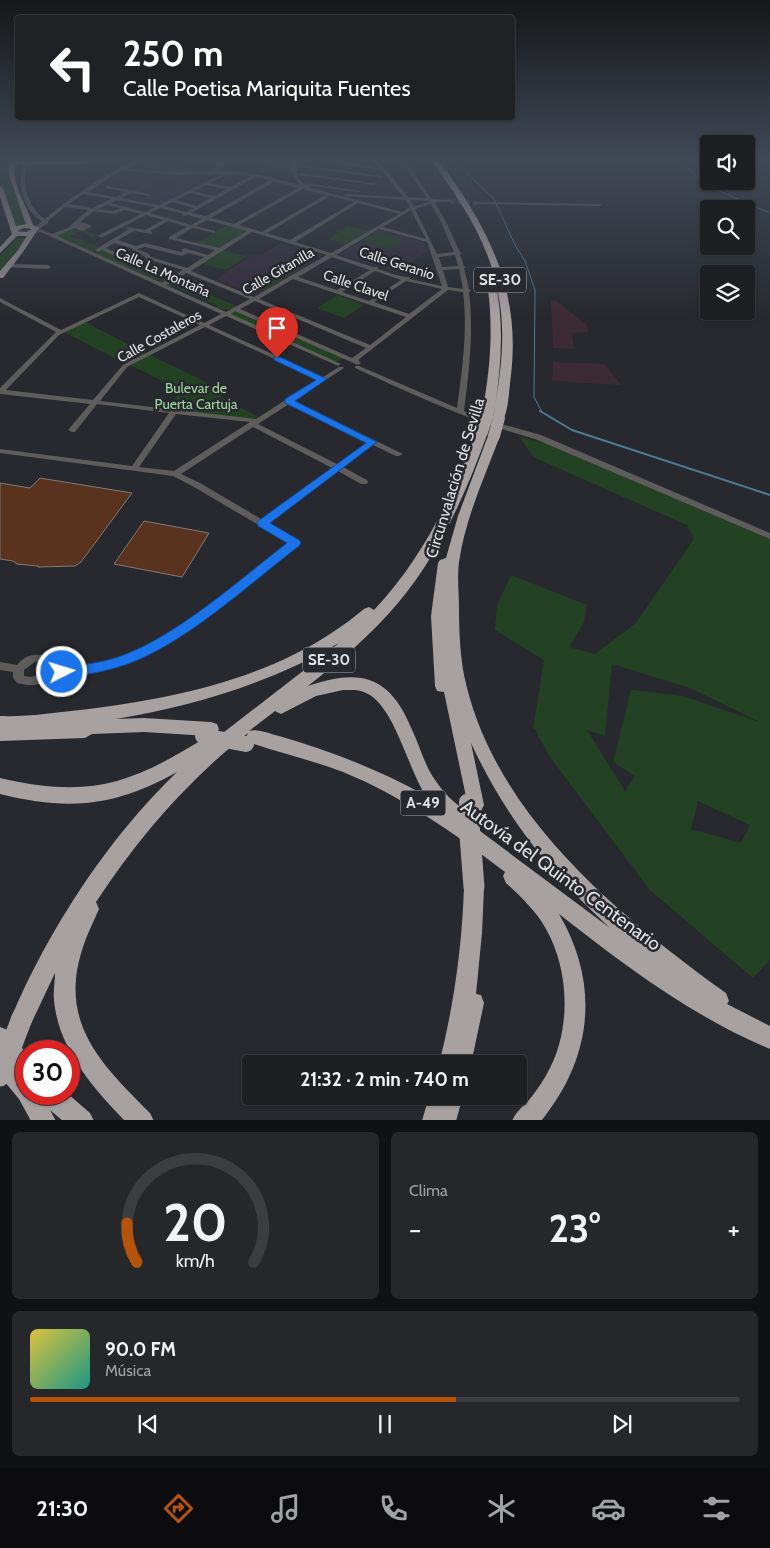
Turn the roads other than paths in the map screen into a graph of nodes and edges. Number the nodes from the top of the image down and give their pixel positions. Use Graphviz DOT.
graph roads {
  1 [pos="8,212"];
  2 [pos="26,212"];
  3 [pos="34,212"];
  4 [pos="56,212"];
  5 [pos="91,212"];
  6 [pos="140,212"];
  7 [pos="150,212"];
  8 [pos="177,212"];
  9 [pos="188,212"];
  10 [pos="216,212"];
  11 [pos="259,212"];
  12 [pos="299,212"];
  13 [pos="340,212"];
  14 [pos="399,212"];
  15 [pos="414,212"];
  16 [pos="438,212"];
  17 [pos="463,212"];
  18 [pos="471,212"];
  19 [pos="402,213"];
  20 [pos="147,214"];
  21 [pos="185,214"];
  22 [pos="204,219"];
  23 [pos="134,221"];
  24 [pos="169,221"];
  25 [pos="45,223"];
  26 [pos="141,223"];
  27 [pos="148,224"];
  28 [pos="226,224"];
  29 [pos="124,226"];
  30 [pos="155,226"];
  31 [pos="191,226"];
  32 [pos="234,226"];
  33 [pos="378,227"];
  34 [pos="133,228"];
  35 [pos="33,229"];
  36 [pos="252,230"];
  37 [pos="14,232"];
  38 [pos="213,232"];
  39 [pos="264,233"];
  40 [pos="51,236"];
  41 [pos="115,241"];
  42 [pos="428,241"];
  43 [pos="291,242"];
  44 [pos="194,243"];
  45 [pos="102,248"];
  46 [pos="134,248"];
  47 [pos="222,250"];
  48 [pos="0,251"];
  49 [pos="171,251"];
  50 [pos="459,253"];
  51 [pos="91,254"];
  52 [pos="332,254"];
  53 [pos="434,256"];
  54 [pos="210,257"];
  55 [pos="8,266"];
  56 [pos="48,267"];
  57 [pos="463,267"];
  58 [pos="376,268"];
  59 [pos="188,270"];
  60 [pos="440,270"];
  61 [pos="0,276"];
  62 [pos="293,277"];
  63 [pos="407,278"];
  64 [pos="174,279"];
  65 [pos="162,286"];
  66 [pos="446,289"];
  67 [pos="468,291"];
  68 [pos="338,292"];
  69 [pos="254,299"];
  70 [pos="0,300"];
  71 [pos="369,303"];
  72 [pos="214,309"];
  73 [pos="235,309"];
  74 [pos="225,314"];
  75 [pos="411,317"];
  76 [pos="204,325"];
  77 [pos="61,332"];
  78 [pos="369,347"];
  79 [pos="348,365"];
  80 [pos="323,379"];
  81 [pos="0,391"];
  82 [pos="288,401"];
  83 [pos="95,402"];
  84 [pos="174,411"];
  85 [pos="460,411"];
  86 [pos="254,423"];
  87 [pos="72,430"];
  88 [pos="488,434"];
  89 [pos="372,442"];
  90 [pos="0,452"];
  91 [pos="398,454"];
  92 [pos="135,467"];
  93 [pos="338,468"];
  94 [pos="174,474"];
  95 [pos="364,482"];
  96 [pos="464,516"];
  97 [pos="262,523"];
  98 [pos="438,536"];
  99 [pos="770,536"];
  100 [pos="452,561"];
  101 [pos="0,666"];
  102 [pos="19,669"];
  103 [pos="47,674"];
  104 [pos="285,694"];
  105 [pos="0,724"];
  106 [pos="0,729"];
  107 [pos="207,732"];
  108 [pos="0,734"];
  109 [pos="250,740"];
  110 [pos="199,764"];
  111 [pos="0,786"];
  112 [pos="471,803"];
  113 [pos="119,851"];
  114 [pos="478,888"];
  115 [pos="570,910"];
  116 [pos="634,948"];
  117 [pos="768,1037"];
  118 [pos="0,1038"];
  119 [pos="452,1055"];
  120 [pos="462,1055"];
  121 [pos="15,1056"];
  122 [pos="0,1058"];
  123 [pos="0,1076"];
  124 [pos="15,1076"];
  125 [pos="35,1105"];
  126 [pos="64,1105"];
  127 [pos="438,1105"];
  128 [pos="449,1105"];
  129 [pos="44,1120"];
  130 [pos="82,1120"];
  131 [pos="142,1120"];
  132 [pos="434,1120"];
  133 [pos="444,1120"];
  134 [pos="524,1120"];
  1 -- 37 [label="main road"];
  2 -- 35 [label="main road"];
  3 -- 25 [label="street"];
  4 -- 25 [label="street"];
  5 -- 40 [label="street"];
  6 -- 20 [label="street"];
  7 -- 20 [label="street"];
  8 -- 21 [label="street, Calle Geranio"];
  9 -- 21 [label="street"];
  10 -- 22 [label="street"];
  11 -- 32 [label="street"];
  12 -- 39 [label="street"];
  13 -- 43 [label="street"];
  14 -- 19 [label="street"];
  15 -- 42 [label="street"];
  16 -- 50 [label="street"];
  17 -- 88 [label="highway, Circunvalación de Sevilla / SE-30, bridge"];
  18 -- 88 [label="highway, Circunvalación de Sevilla / SE-30, bridge"];
  19 -- 33 [label="street, Calle Gitanilla"];
  20 -- 23 [label="street"];
  20 -- 24 [label="street"];
  21 -- 22 [label="street, Calle Geranio"];
  21 -- 24 [label="street"];
  22 -- 28 [label="street, Calle Geranio"];
  22 -- 31 [label="street"];
  23 -- 26 [label="street"];
  23 -- 29 [label="street"];
  24 -- 30 [label="street"];
  24 -- 31 [label="street"];
  25 -- 35 [label="street"];
  27 -- 30 [label="street"];
  28 -- 32 [label="street, Calle Geranio"];
  28 -- 38 [label="street"];
  29 -- 34 [label="street"];
  29 -- 41 [label="street"];
  30 -- 34 [label="street"];
  31 -- 38 [label="street"];
  31 -- 44 [label="street"];
  32 -- 36 [label="street, Calle Geranio"];
  33 -- 42 [label="street"];
  33 -- 52 [label="street, Calle Gitanilla"];
  34 -- 41 [label="street"];
  35 -- 37 [label="main road"];
  35 -- 40 [label="street, Calle La Montaña"];
  35 -- 55 [label="main road"];
  36 -- 39 [label="street, Calle Geranio"];
  36 -- 47 [label="street"];
  37 -- 48 [label="main road"];
  38 -- 44 [label="street"];
  39 -- 43 [label="street, Calle Geranio"];
  40 -- 51 [label="street, Calle La Montaña"];
  41 -- 45 [label="street"];
  41 -- 46 [label="street"];
  42 -- 53 [label="street"];
  43 -- 52 [label="street, Calle Geranio"];
  44 -- 47 [label="street"];
  45 -- 51 [label="street"];
  45 -- 64 [label="street, Calle La Montaña"];
  46 -- 49 [label="street"];
  46 -- 59 [label="street"];
  47 -- 54 [label="street"];
  49 -- 54 [label="street"];
  50 -- 53 [label="street"];
  50 -- 57 [label="street"];
  51 -- 65 [label="street, Calle La Montaña"];
  52 -- 58 [label="street, Calle Geranio"];
  52 -- 62 [label="street, Calle Gitanilla"];
  53 -- 60 [label="street"];
  54 -- 59 [label="street"];
  55 -- 56 [label="street"];
  55 -- 61 [label="main road"];
  57 -- 60 [label="street"];
  57 -- 67 [label="street"];
  58 -- 63 [label="street, Calle Geranio"];
  58 -- 68 [label="street"];
  59 -- 64 [label="street"];
  59 -- 69 [label="street"];
  60 -- 66 [label="street"];
  62 -- 68 [label="street, Calle Clavel"];
  62 -- 69 [label="street, Calle Gitanilla"];
  63 -- 66 [label="street, Calle Geranio"];
  63 -- 71 [label="street"];
  64 -- 65 [label="street"];
  65 -- 72 [label="street, Calle La Montaña"];
  66 -- 67 [label="street, Calle Geranio"];
  66 -- 75 [label="street"];
  67 -- 85 [label="street"];
  68 -- 71 [label="street, Calle Clavel"];
  69 -- 73 [label="street, Calle Gitanilla"];
  69 -- 78 [label="street"];
  70 -- 77 [label="street"];
  71 -- 75 [label="street, Calle Clavel"];
  72 -- 73 [label="street"];
  72 -- 74 [label="street, Calle La Montaña"];
  73 -- 74 [label="street, Calle Gitanilla"];
  73 -- 79 [label="street"];
  74 -- 76 [label="street, Calle Costaleros"];
  74 -- 79 [label="street, Calle La Montaña"];
  75 -- 78 [label="street"];
  76 -- 77 [label="street"];
  76 -- 80 [label="street"];
  76 -- 83 [label="street, Calle Costaleros"];
  77 -- 81 [label="street"];
  78 -- 79 [label="street"];
  79 -- 80 [label="street"];
  79 -- 85 [label="street, Calle La Montaña"];
  80 -- 82 [label="street"];
  81 -- 83 [label="street"];
  82 -- 86 [label="street"];
  82 -- 89 [label="street"];
  83 -- 84 [label="street"];
  83 -- 87 [label="street, Calle Costaleros"];
  84 -- 86 [label="street"];
  84 -- 92 [label="street"];
  85 -- 99 [label="street, Calle La Montaña"];
  86 -- 93 [label="street"];
  86 -- 94 [label="street"];
  88 -- 96 [label="highway, Circunvalación de Sevilla / SE-30"];
  88 -- 98 [label="highway, Circunvalación de Sevilla / SE-30"];
  89 -- 91 [label="street"];
  89 -- 93 [label="street"];
  90 -- 92 [label="street"];
  92 -- 94 [label="street"];
  93 -- 95 [label="street"];
  93 -- 97 [label="street"];
  94 -- 97 [label="street"];
  96 -- 100 [label="highway, Circunvalación de Sevilla / SE-30"];
  96 -- 112 [label="highway"];
  97 -- 103 [label="street"];
  98 -- 104 [label="highway, Circunvalación de Sevilla / SE-30"];
  98 -- 105 [label="highway"];
  100 -- 112 [label="highway, Circunvalación de Sevilla / SE-30"];
  100 -- 116 [label="highway"];
  101 -- 102 [label="street"];
  102 -- 103 [label="street"];
  102 -- 103 [label="street"];
  104 -- 110 [label="highway, Circunvalación de Sevilla / SE-30"];
  104 -- 111 [label="highway"];
  106 -- 107 [label="highway"];
  107 -- 108 [label="highway"];
  107 -- 109 [label="highway, bridge"];
  109 -- 115 [label="highway, Autovía del Quinto Centenario / A-49"];
  109 -- 134 [label="highway"];
  110 -- 113 [label="highway, Circunvalación de Sevilla / SE-30"];
  110 -- 115 [label="highway"];
  112 -- 114 [label="highway, Circunvalación de Sevilla / SE-30"];
  113 -- 123 [label="highway, Circunvalación de Sevilla / SE-30, bridge"];
  113 -- 131 [label="highway"];
  114 -- 119 [label="highway"];
  114 -- 120 [label="highway, Circunvalación de Sevilla / SE-30"];
  115 -- 116 [label="highway, Autovía del Quinto Centenario / A-49"];
  116 -- 117 [label="highway, Autovía del Quinto Centenario / A-49"];
  118 -- 121 [label="highway"];
  122 -- 124 [label="highway"];
  125 -- 129 [label="highway"];
  126 -- 130 [label="highway"];
  127 -- 132 [label="highway"];
  128 -- 133 [label="highway"];
}
